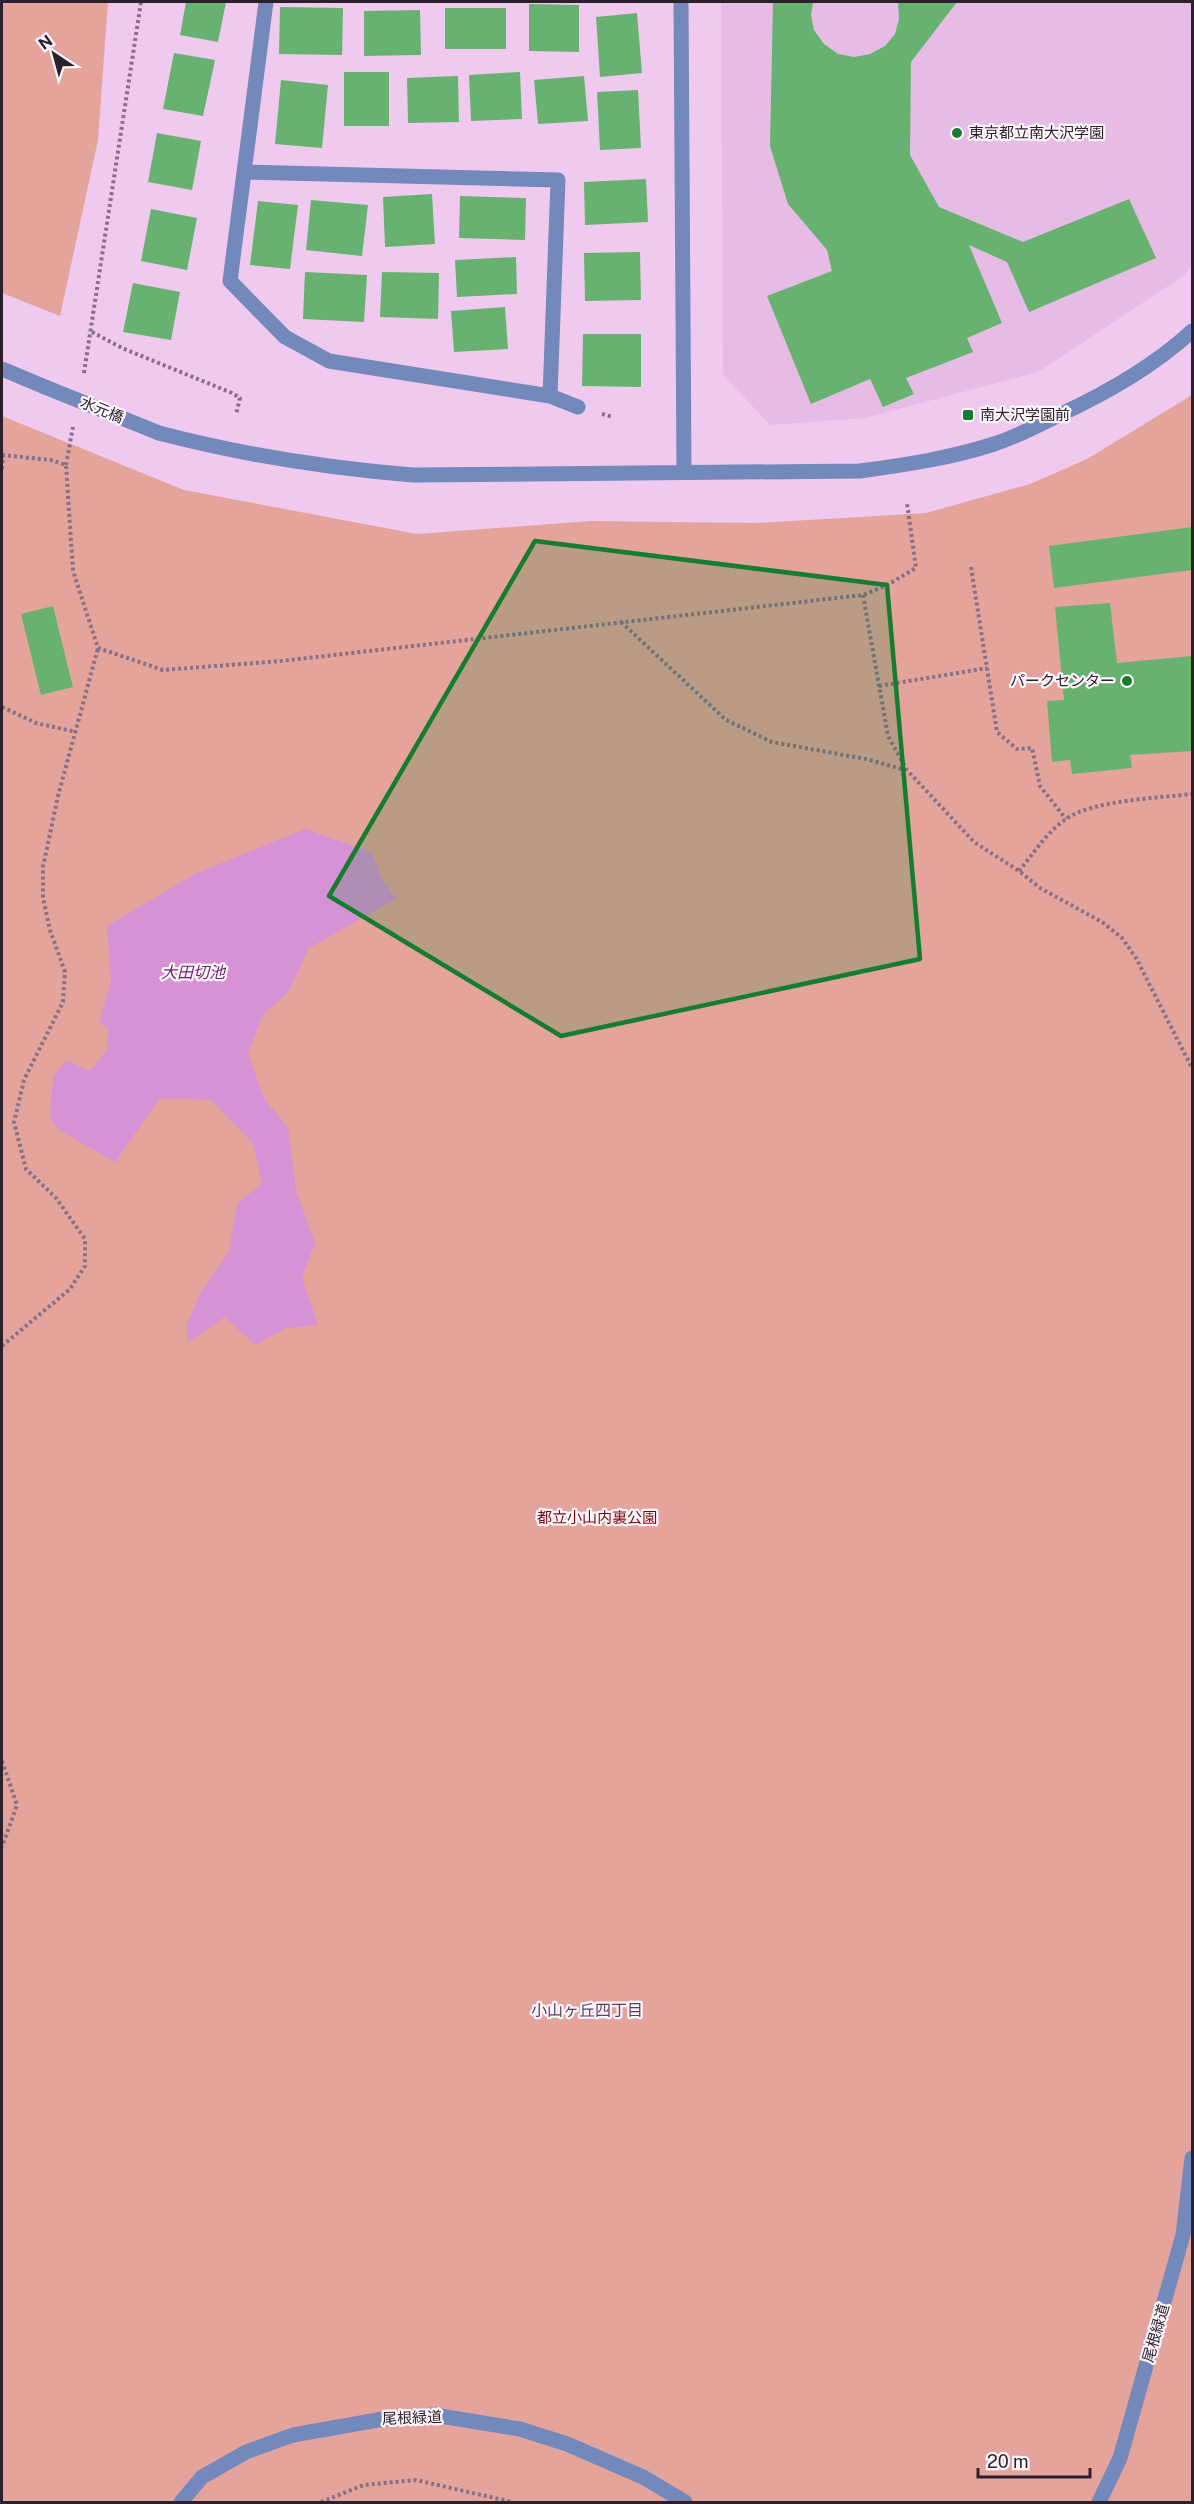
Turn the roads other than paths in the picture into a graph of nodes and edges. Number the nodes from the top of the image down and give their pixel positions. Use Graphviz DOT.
graph roads {
  1 [pos="266,2"];
  2 [pos="681,2"];
  3 [pos="244,172"];
  4 [pos="1192,331"];
  5 [pos="2,369"];
  6 [pos="550,396"];
  7 [pos="578,407"];
  8 [pos="684,472"];
  9 [pos="1192,2158"];
  10 [pos="181,2502"];
  11 [pos="685,2502"];
  12 [pos="1099,2502"];
  1 -- 3 [label="street"];
  2 -- 8 [label="street"];
  3 -- 6 [label="street"];
  3 -- 6 [label="street"];
  4 -- 8 [label="street, 水元橋"];
  5 -- 8 [label="street, 水元橋, bridge"];
  6 -- 7 [label="street"];
  9 -- 12 [label="street, 尾根緑道"];
  10 -- 11 [label="street, 尾根緑道"];
}
